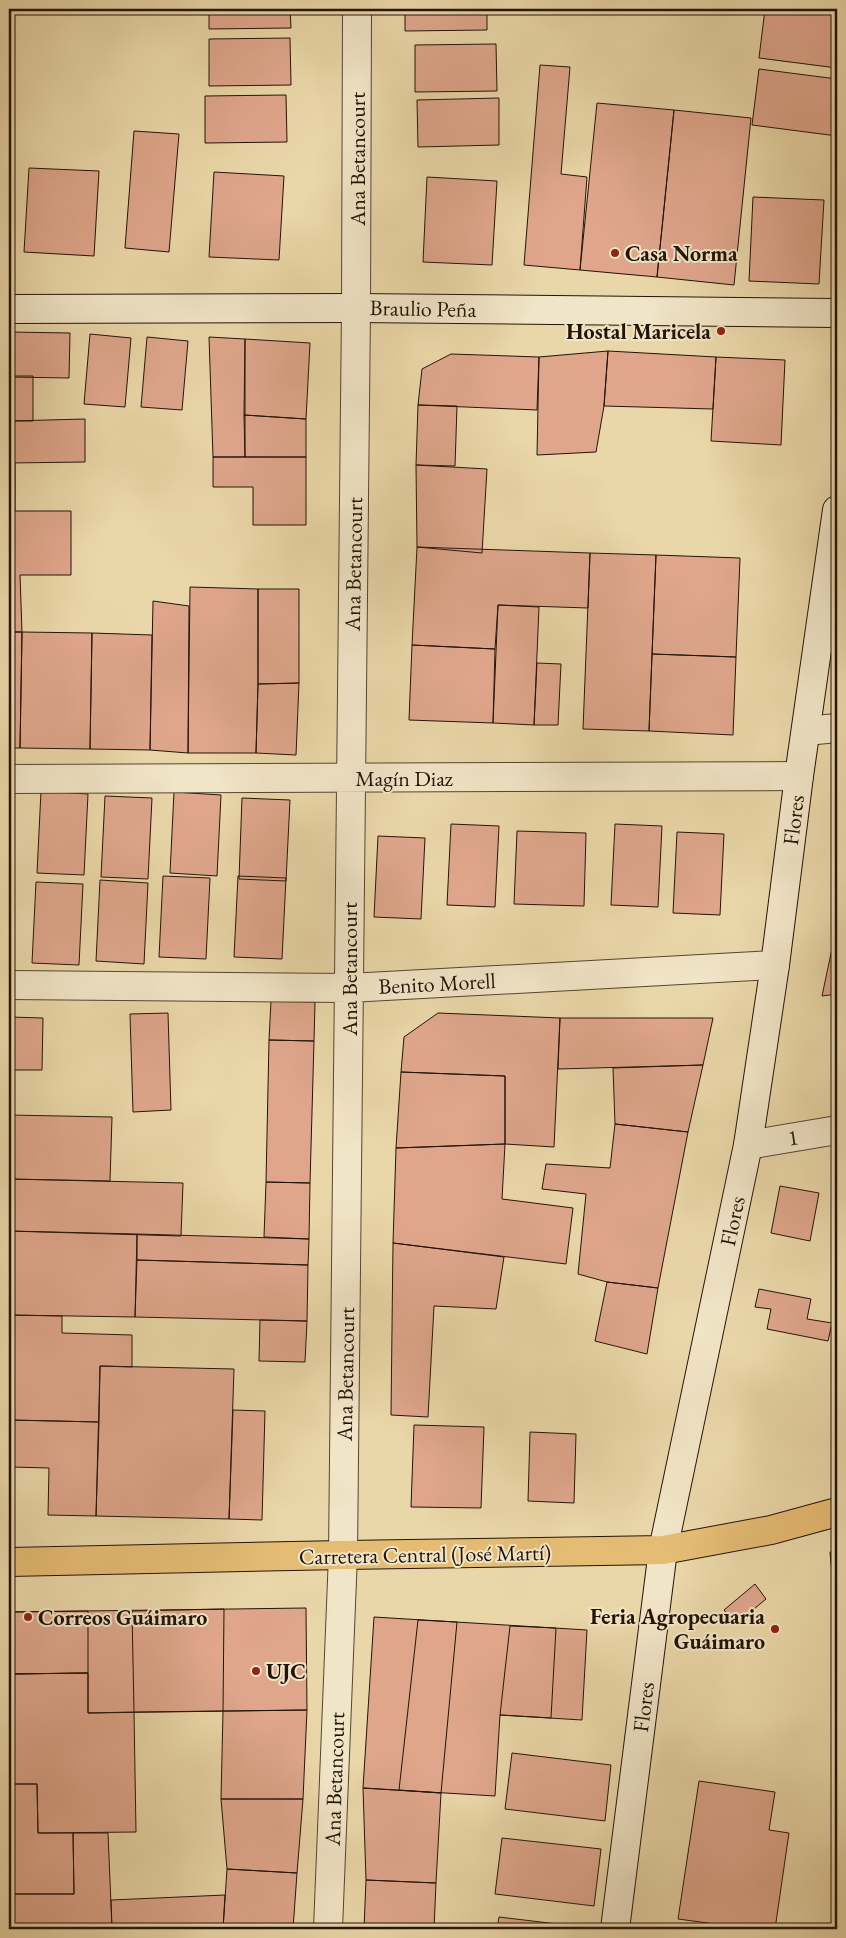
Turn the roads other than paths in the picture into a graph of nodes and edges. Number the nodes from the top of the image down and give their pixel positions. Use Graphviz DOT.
graph roads {
  1 [pos="357,9"];
  2 [pos="356,308"];
  3 [pos="9,309"];
  4 [pos="837,313"];
  5 [pos="837,510"];
  6 [pos="837,728"];
  7 [pos="806,731"];
  8 [pos="799,776"];
  9 [pos="350,778"];
  10 [pos="9,779"];
  11 [pos="775,965"];
  12 [pos="9,985"];
  13 [pos="349,988"];
  14 [pos="837,1130"];
  15 [pos="748,1145"];
  16 [pos="837,1512"];
  17 [pos="663,1550"];
  18 [pos="343,1555"];
  19 [pos="9,1562"];
  20 [pos="328,1929"];
  21 [pos="615,1929"];
  1 -- 2 [label="street, Ana Betancourt"];
  2 -- 3 [label="street, Braulio Peña"];
  2 -- 4 [label="street, Braulio Peña"];
  2 -- 9 [label="street, Ana Betancourt"];
  5 -- 7 [label="street, Flores"];
  6 -- 7 [label="street"];
  7 -- 8 [label="street, Flores"];
  8 -- 9 [label="street, Magín Diaz"];
  8 -- 11 [label="street, Flores"];
  9 -- 10 [label="street, Magín Diaz"];
  9 -- 13 [label="street, Ana Betancourt"];
  11 -- 13 [label="street, Benito Morell"];
  11 -- 15 [label="street, Flores"];
  12 -- 13 [label="street, Benito Morell"];
  13 -- 18 [label="street, Ana Betancourt"];
  14 -- 15 [label="street, 1"];
  15 -- 17 [label="street, Flores"];
  16 -- 17 [label="highway, Carretera Central (José Martí)"];
  17 -- 18 [label="highway, Carretera Central (José Martí)"];
  17 -- 21 [label="street, Flores"];
  18 -- 19 [label="highway, Carretera Central (José Martí)"];
  18 -- 20 [label="street, Ana Betancourt"];
}
